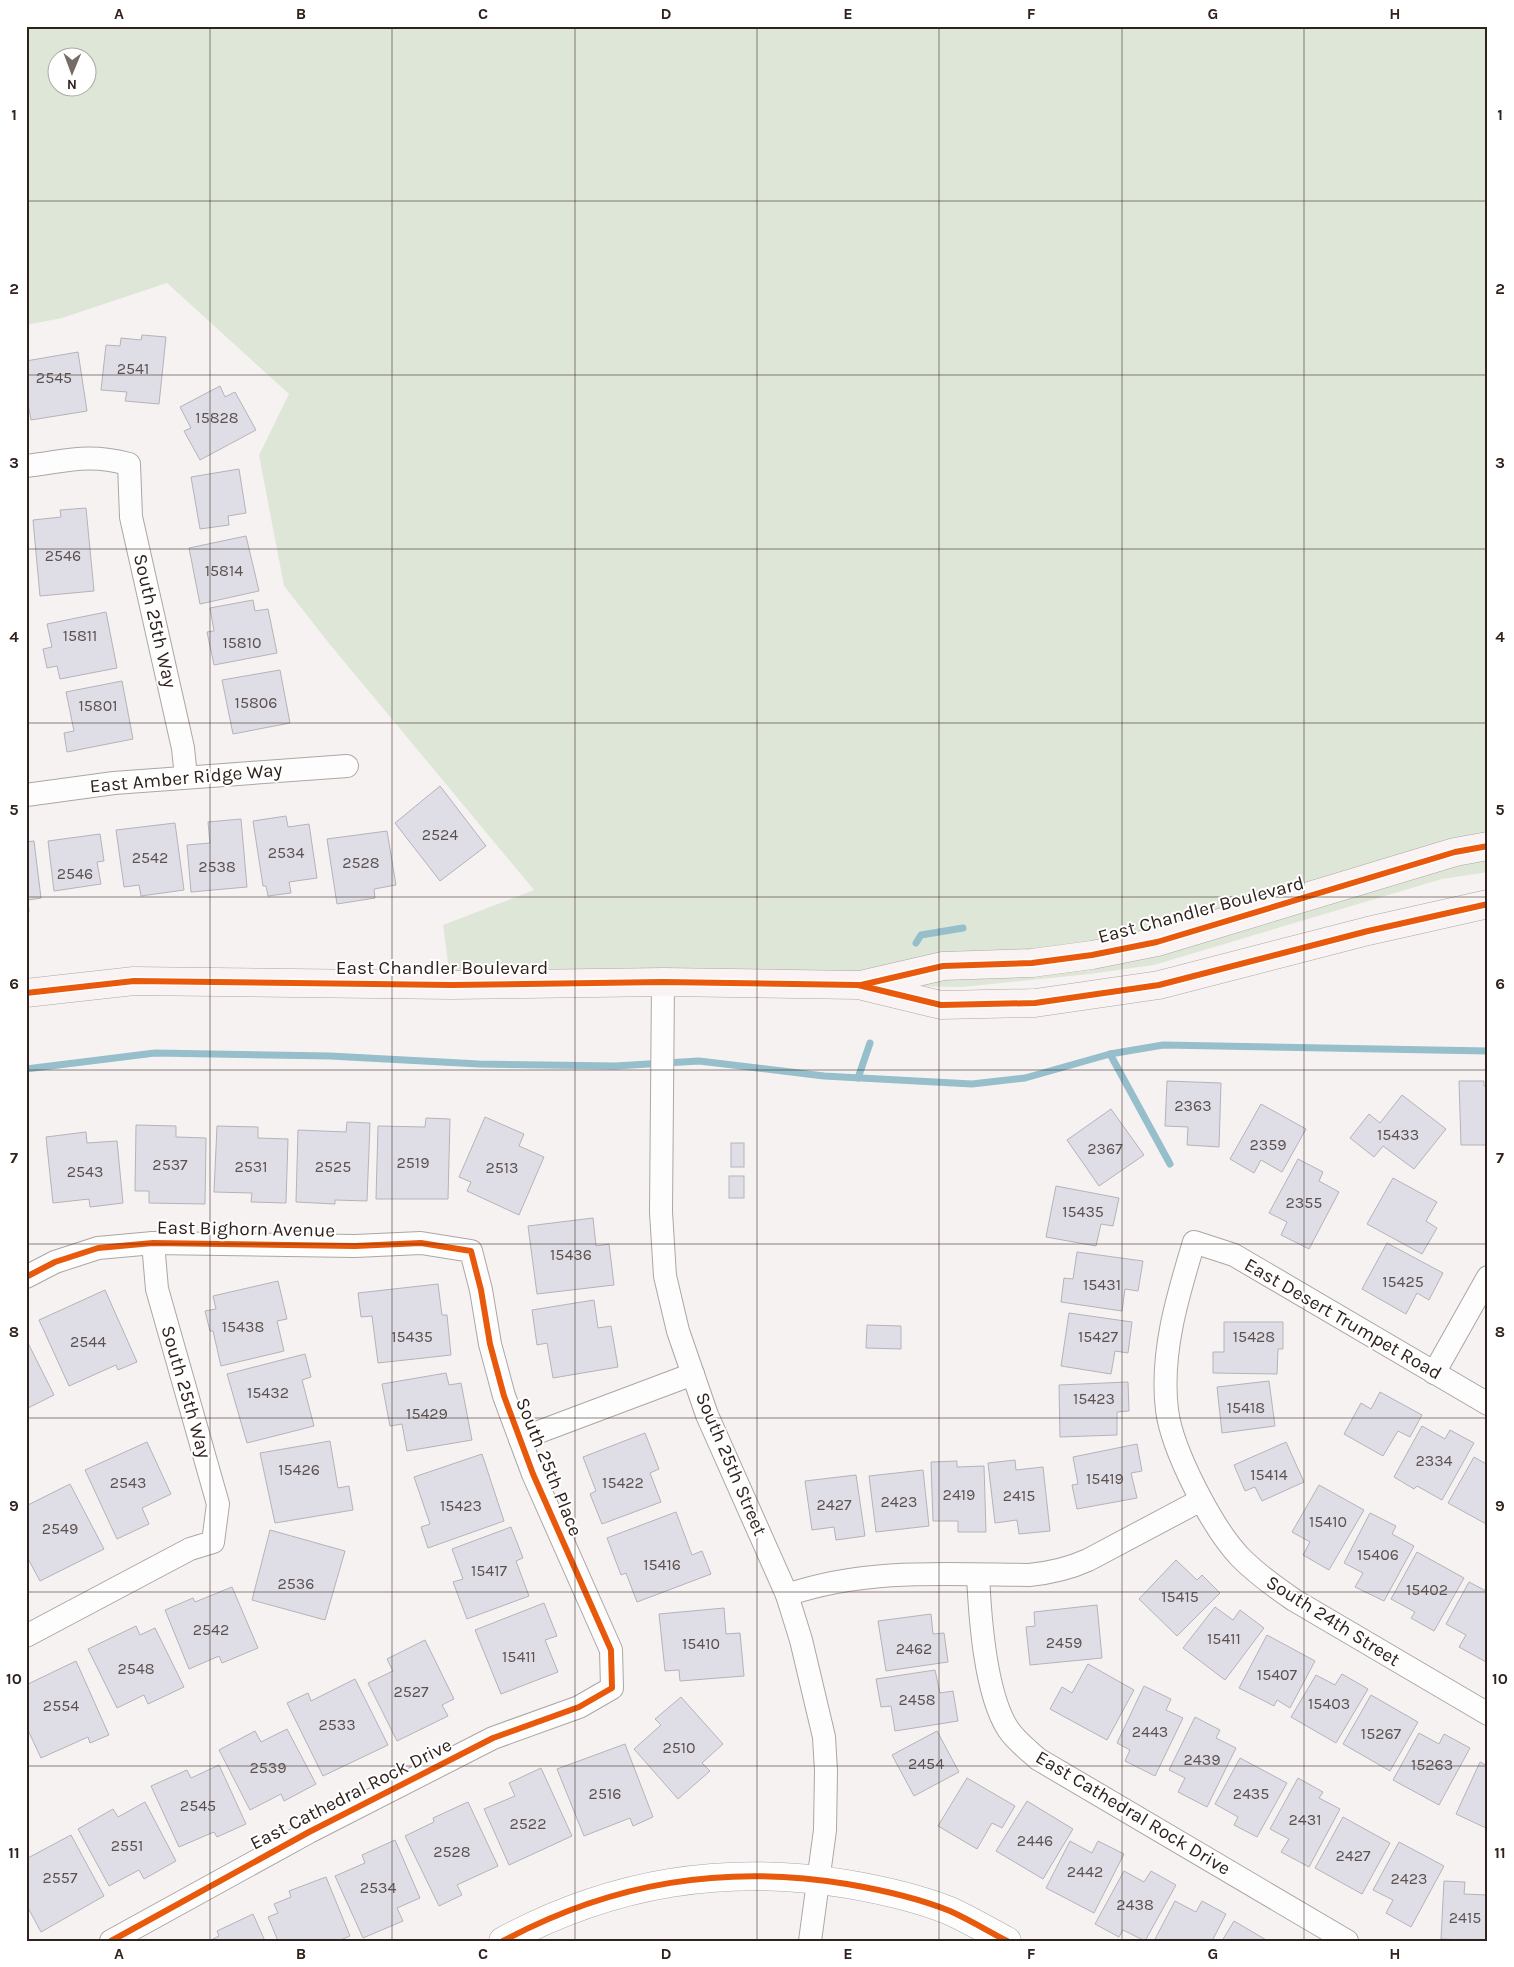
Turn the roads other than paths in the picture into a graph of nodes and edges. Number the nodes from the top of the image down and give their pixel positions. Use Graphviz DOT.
graph roads {
  1 [pos="26,466"];
  2 [pos="347,766"];
  3 [pos="186,777"];
  4 [pos="26,795"];
  5 [pos="1488,846"];
  6 [pos="1488,904"];
  7 [pos="663,982"];
  8 [pos="858,986"];
  9 [pos="26,993"];
  10 [pos="1194,1242"];
  11 [pos="153,1243"];
  12 [pos="471,1251"];
  13 [pos="26,1277"];
  14 [pos="1488,1277"];
  15 [pos="1434,1373"];
  16 [pos="693,1374"];
  17 [pos="1488,1404"];
  18 [pos="520,1439"];
  19 [pos="1201,1500"];
  20 [pos="978,1575"];
  21 [pos="787,1595"];
  22 [pos="26,1636"];
  23 [pos="612,1688"];
  24 [pos="1488,1714"];
  25 [pos="818,1879"];
  26 [pos="111,1941"];
  27 [pos="503,1941"];
  28 [pos="810,1941"];
  29 [pos="1007,1941"];
  30 [pos="1347,1941"];
  1 -- 3 [label="street, South 25th Way"];
  2 -- 3 [label="street, East Amber Ridge Way"];
  3 -- 4 [label="street, East Amber Ridge Way"];
  5 -- 8 [label="main road, East Chandler Boulevard"];
  6 -- 8 [label="main road, East Chandler Boulevard"];
  7 -- 8 [label="main road, East Chandler Boulevard"];
  7 -- 9 [label="main road, East Chandler Boulevard"];
  7 -- 16 [label="street, South 25th Street"];
  10 -- 15 [label="street, East Desert Trumpet Road"];
  10 -- 19 [label="street, South 24th Street"];
  11 -- 12 [label="street, East Bighorn Avenue"];
  11 -- 13 [label="street, East Bighorn Avenue"];
  11 -- 22 [label="street, South 25th Way"];
  12 -- 18 [label="street, South 25th Place"];
  14 -- 15 [label="street"];
  15 -- 17 [label="street, East Desert Trumpet Road"];
  16 -- 18 [label="street"];
  16 -- 21 [label="street, South 25th Street"];
  18 -- 23 [label="street, South 25th Place"];
  19 -- 20 [label="street"];
  19 -- 24 [label="street, South 24th Street"];
  20 -- 21 [label="street"];
  20 -- 30 [label="street, East Cathedral Rock Drive"];
  21 -- 25 [label="street, South 25th Street"];
  23 -- 26 [label="street, East Cathedral Rock Drive"];
  25 -- 27 [label="street"];
  25 -- 28 [label="street, South 25th Street"];
  25 -- 29 [label="street"];
}
